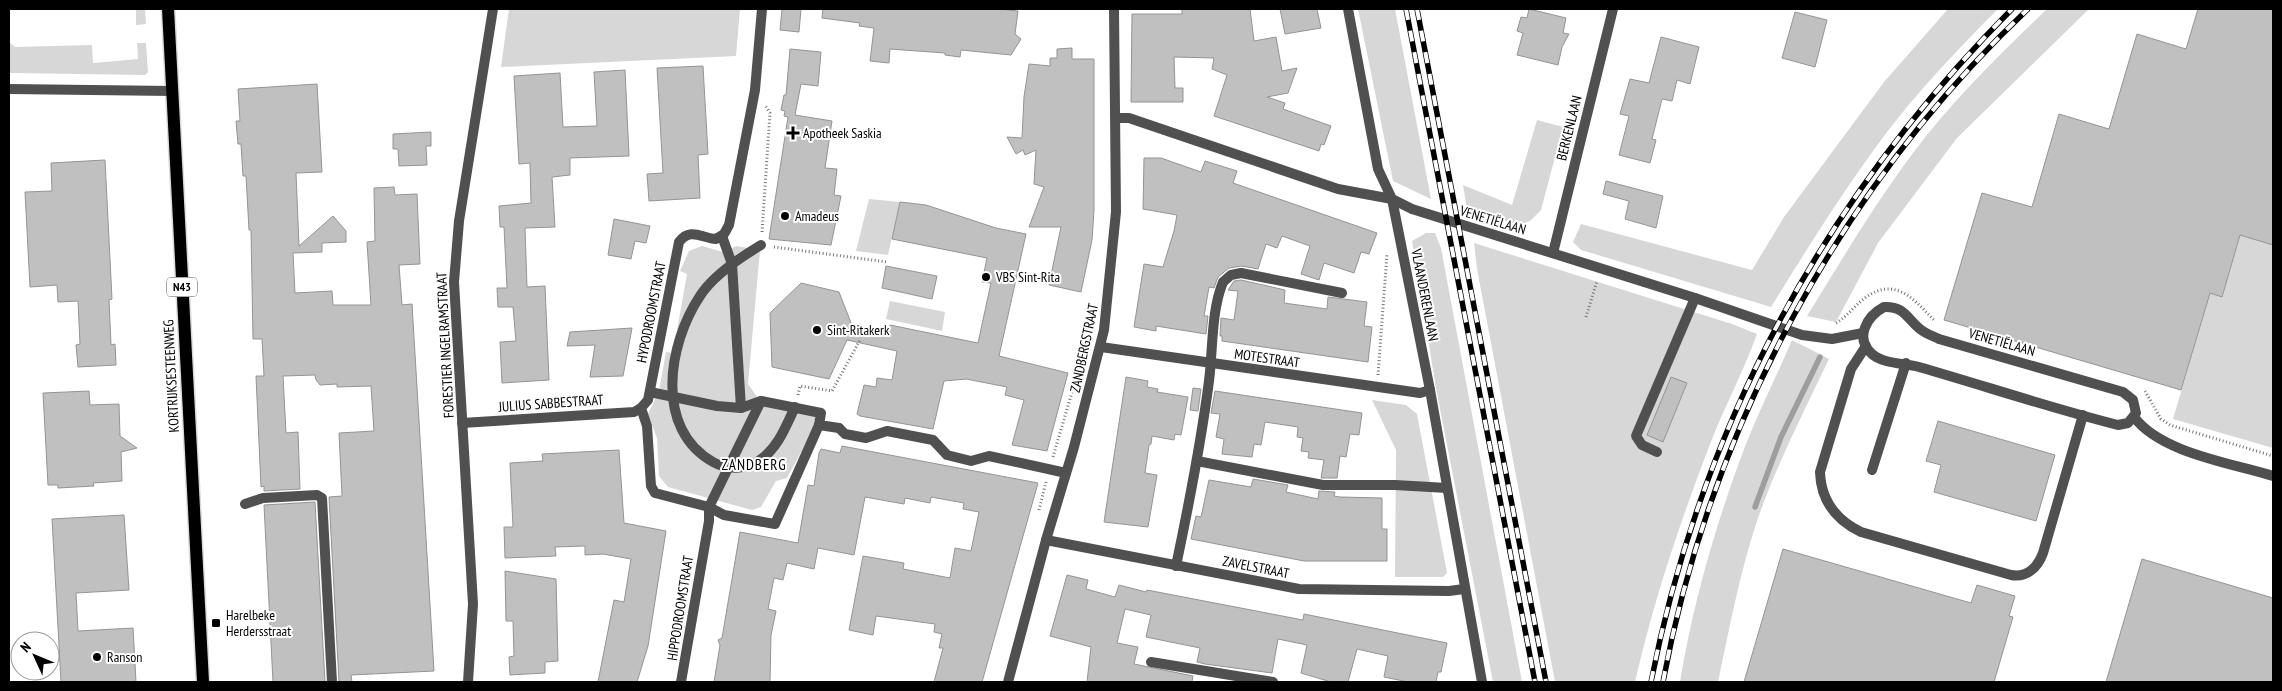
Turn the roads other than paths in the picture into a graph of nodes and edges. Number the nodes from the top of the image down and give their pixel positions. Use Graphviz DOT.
graph roads {
  1 [pos="168,9"];
  2 [pos="493,9"];
  3 [pos="762,9"];
  4 [pos="1114,9"];
  5 [pos="1348,9"];
  6 [pos="1613,9"];
  7 [pos="9,89"];
  8 [pos="172,91"];
  9 [pos="1116,118"];
  10 [pos="1392,199"];
  11 [pos="722,236"];
  12 [pos="761,245"];
  13 [pos="1553,253"];
  14 [pos="732,264"];
  15 [pos="1342,292"];
  16 [pos="1695,298"];
  17 [pos="1864,333"];
  18 [pos="1866,346"];
  19 [pos="1101,347"];
  20 [pos="1906,363"];
  21 [pos="1210,364"];
  22 [pos="1430,390"];
  23 [pos="650,392"];
  24 [pos="673,396"];
  25 [pos="761,401"];
  26 [pos="795,407"];
  27 [pos="641,408"];
  28 [pos="741,408"];
  29 [pos="2083,415"];
  30 [pos="2134,417"];
  31 [pos="462,423"];
  32 [pos="819,425"];
  33 [pos="1657,452"];
  34 [pos="1197,461"];
  35 [pos="729,468"];
  36 [pos="1872,470"];
  37 [pos="1066,473"];
  38 [pos="2273,476"];
  39 [pos="1447,488"];
  40 [pos="245,504"];
  41 [pos="709,507"];
  42 [pos="1046,540"];
  43 [pos="1176,566"];
  44 [pos="1464,589"];
  45 [pos="1150,662"];
  46 [pos="203,682"];
  47 [pos="332,682"];
  48 [pos="468,682"];
  49 [pos="682,682"];
  50 [pos="1008,682"];
  51 [pos="1272,682"];
  52 [pos="1482,682"];
  1 -- 8 [label="main road, KORTRIJKSESTEENWEG / N43"];
  2 -- 31 [label="street, FORESTIER INGELRAMSTRAAT"];
  3 -- 11 [label="street"];
  4 -- 9 [label="street, ZANDBERGSTRAAT"];
  5 -- 10 [label="street, VLAANDERENLAAN"];
  6 -- 13 [label="street, BERKENLAAN"];
  7 -- 8 [label="street"];
  8 -- 46 [label="main road, KORTRIJKSESTEENWEG / N43"];
  9 -- 10 [label="street, VENETIËLAAN"];
  9 -- 19 [label="street, ZANDBERGSTRAAT"];
  10 -- 13 [label="street, VENETIËLAAN"];
  10 -- 22 [label="street, VLAANDERENLAAN"];
  11 -- 14 [label="street"];
  11 -- 23 [label="street, HYPODROOMSTRAAT"];
  12 -- 14 [label="street"];
  13 -- 16 [label="street, VENETIËLAAN"];
  14 -- 24 [label="street"];
  14 -- 28 [label="street"];
  15 -- 21 [label="street"];
  16 -- 17 [label="street, VENETIËLAAN"];
  16 -- 33 [label="street"];
  17 -- 18 [label="street"];
  17 -- 30 [label="street, VENETIËLAAN"];
  18 -- 20 [label="street"];
  18 -- 29 [label="street"];
  19 -- 21 [label="street, MOTESTRAAT"];
  19 -- 37 [label="street, ZANDBERGSTRAAT"];
  20 -- 29 [label="street"];
  20 -- 36 [label="street"];
  21 -- 22 [label="street, MOTESTRAAT"];
  21 -- 34 [label="street"];
  22 -- 39 [label="street, VLAANDERENLAAN"];
  23 -- 24 [label="street"];
  23 -- 27 [label="street, HYPODROOMSTRAAT"];
  24 -- 28 [label="street"];
  24 -- 35 [label="street"];
  25 -- 26 [label="street"];
  25 -- 28 [label="street"];
  25 -- 35 [label="street"];
  26 -- 32 [label="street"];
  26 -- 35 [label="street"];
  27 -- 31 [label="street, JULIUS SABBESTRAAT"];
  27 -- 41 [label="street"];
  29 -- 30 [label="street"];
  30 -- 38 [label="street, VENETIËLAAN"];
  31 -- 48 [label="street, FORESTIER INGELRAMSTRAAT"];
  32 -- 37 [label="street"];
  32 -- 41 [label="street"];
  34 -- 39 [label="street"];
  34 -- 43 [label="street"];
  35 -- 41 [label="street"];
  37 -- 42 [label="street, ZANDBERGSTRAAT"];
  39 -- 44 [label="street, VLAANDERENLAAN"];
  40 -- 47 [label="street"];
  41 -- 49 [label="street, HIPPODROOMSTRAAT"];
  42 -- 43 [label="street, ZAVELSTRAAT"];
  42 -- 50 [label="street, ZANDBERGSTRAAT"];
  43 -- 44 [label="street, ZAVELSTRAAT"];
  44 -- 52 [label="street, VLAANDERENLAAN"];
  45 -- 51 [label="street"];
}
